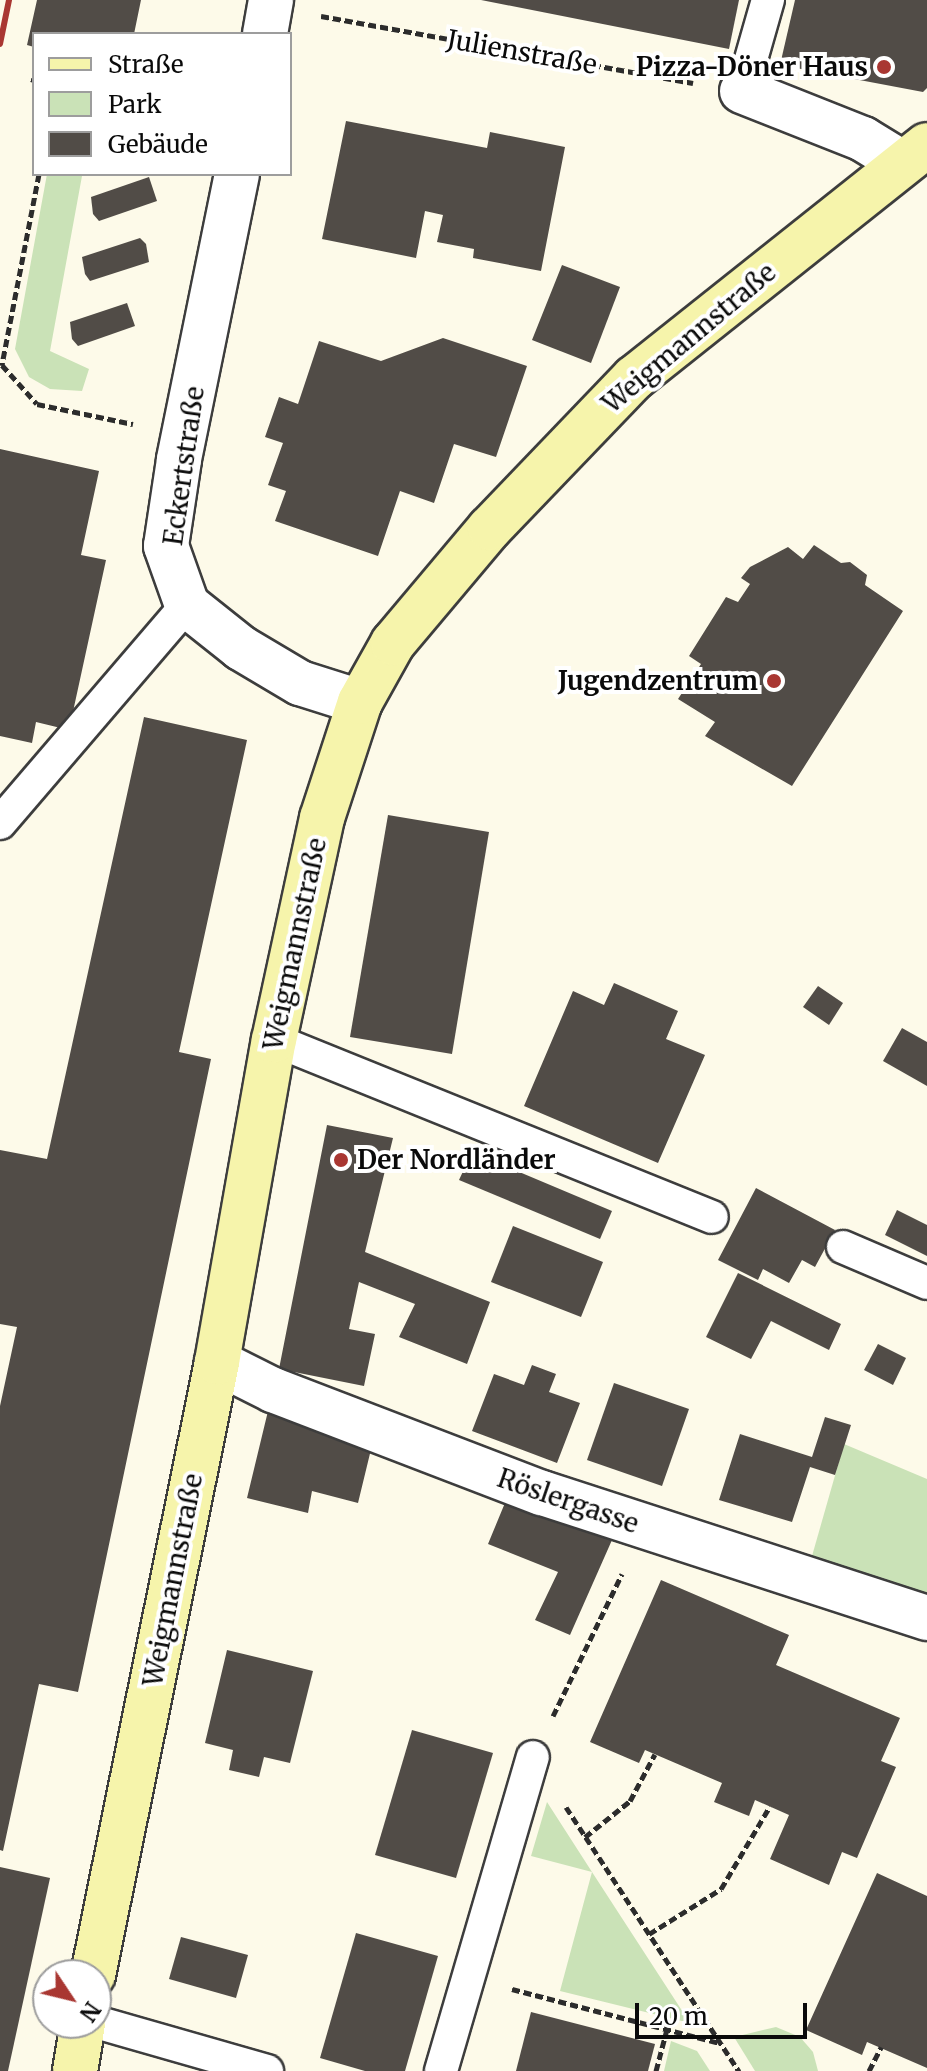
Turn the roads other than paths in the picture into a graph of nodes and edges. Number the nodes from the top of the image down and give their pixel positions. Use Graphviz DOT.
graph roads {
  1 [pos="768,0"];
  2 [pos="742,91"];
  3 [pos="914,154"];
  4 [pos="237,176"];
  5 [pos="187,605"];
  6 [pos="360,702"];
  7 [pos="0,823"];
  8 [pos="274,1040"];
  9 [pos="712,1217"];
  10 [pos="843,1247"];
  11 [pos="927,1283"];
  12 [pos="217,1362"];
  13 [pos="927,1618"];
  14 [pos="533,1757"];
  15 [pos="96,1959"];
  16 [pos="112,2027"];
  17 [pos="80,2039"];
  18 [pos="75,2071"];
  19 [pos="267,2071"];
  20 [pos="441,2071"];
  1 -- 2 [label="lane"];
  2 -- 3 [label="street"];
  3 -- 6 [label="street, Weigmannstraße"];
  4 -- 5 [label="street, Eckertstraße"];
  5 -- 6 [label="street"];
  5 -- 7 [label="lane"];
  6 -- 8 [label="street, Weigmannstraße"];
  8 -- 9 [label="lane"];
  8 -- 12 [label="street, Weigmannstraße"];
  10 -- 11 [label="lane"];
  12 -- 13 [label="street, Röslergasse"];
  12 -- 15 [label="street, Weigmannstraße"];
  14 -- 20 [label="lane"];
  16 -- 19 [label="lane"];
  17 -- 18 [label="street"];
}
